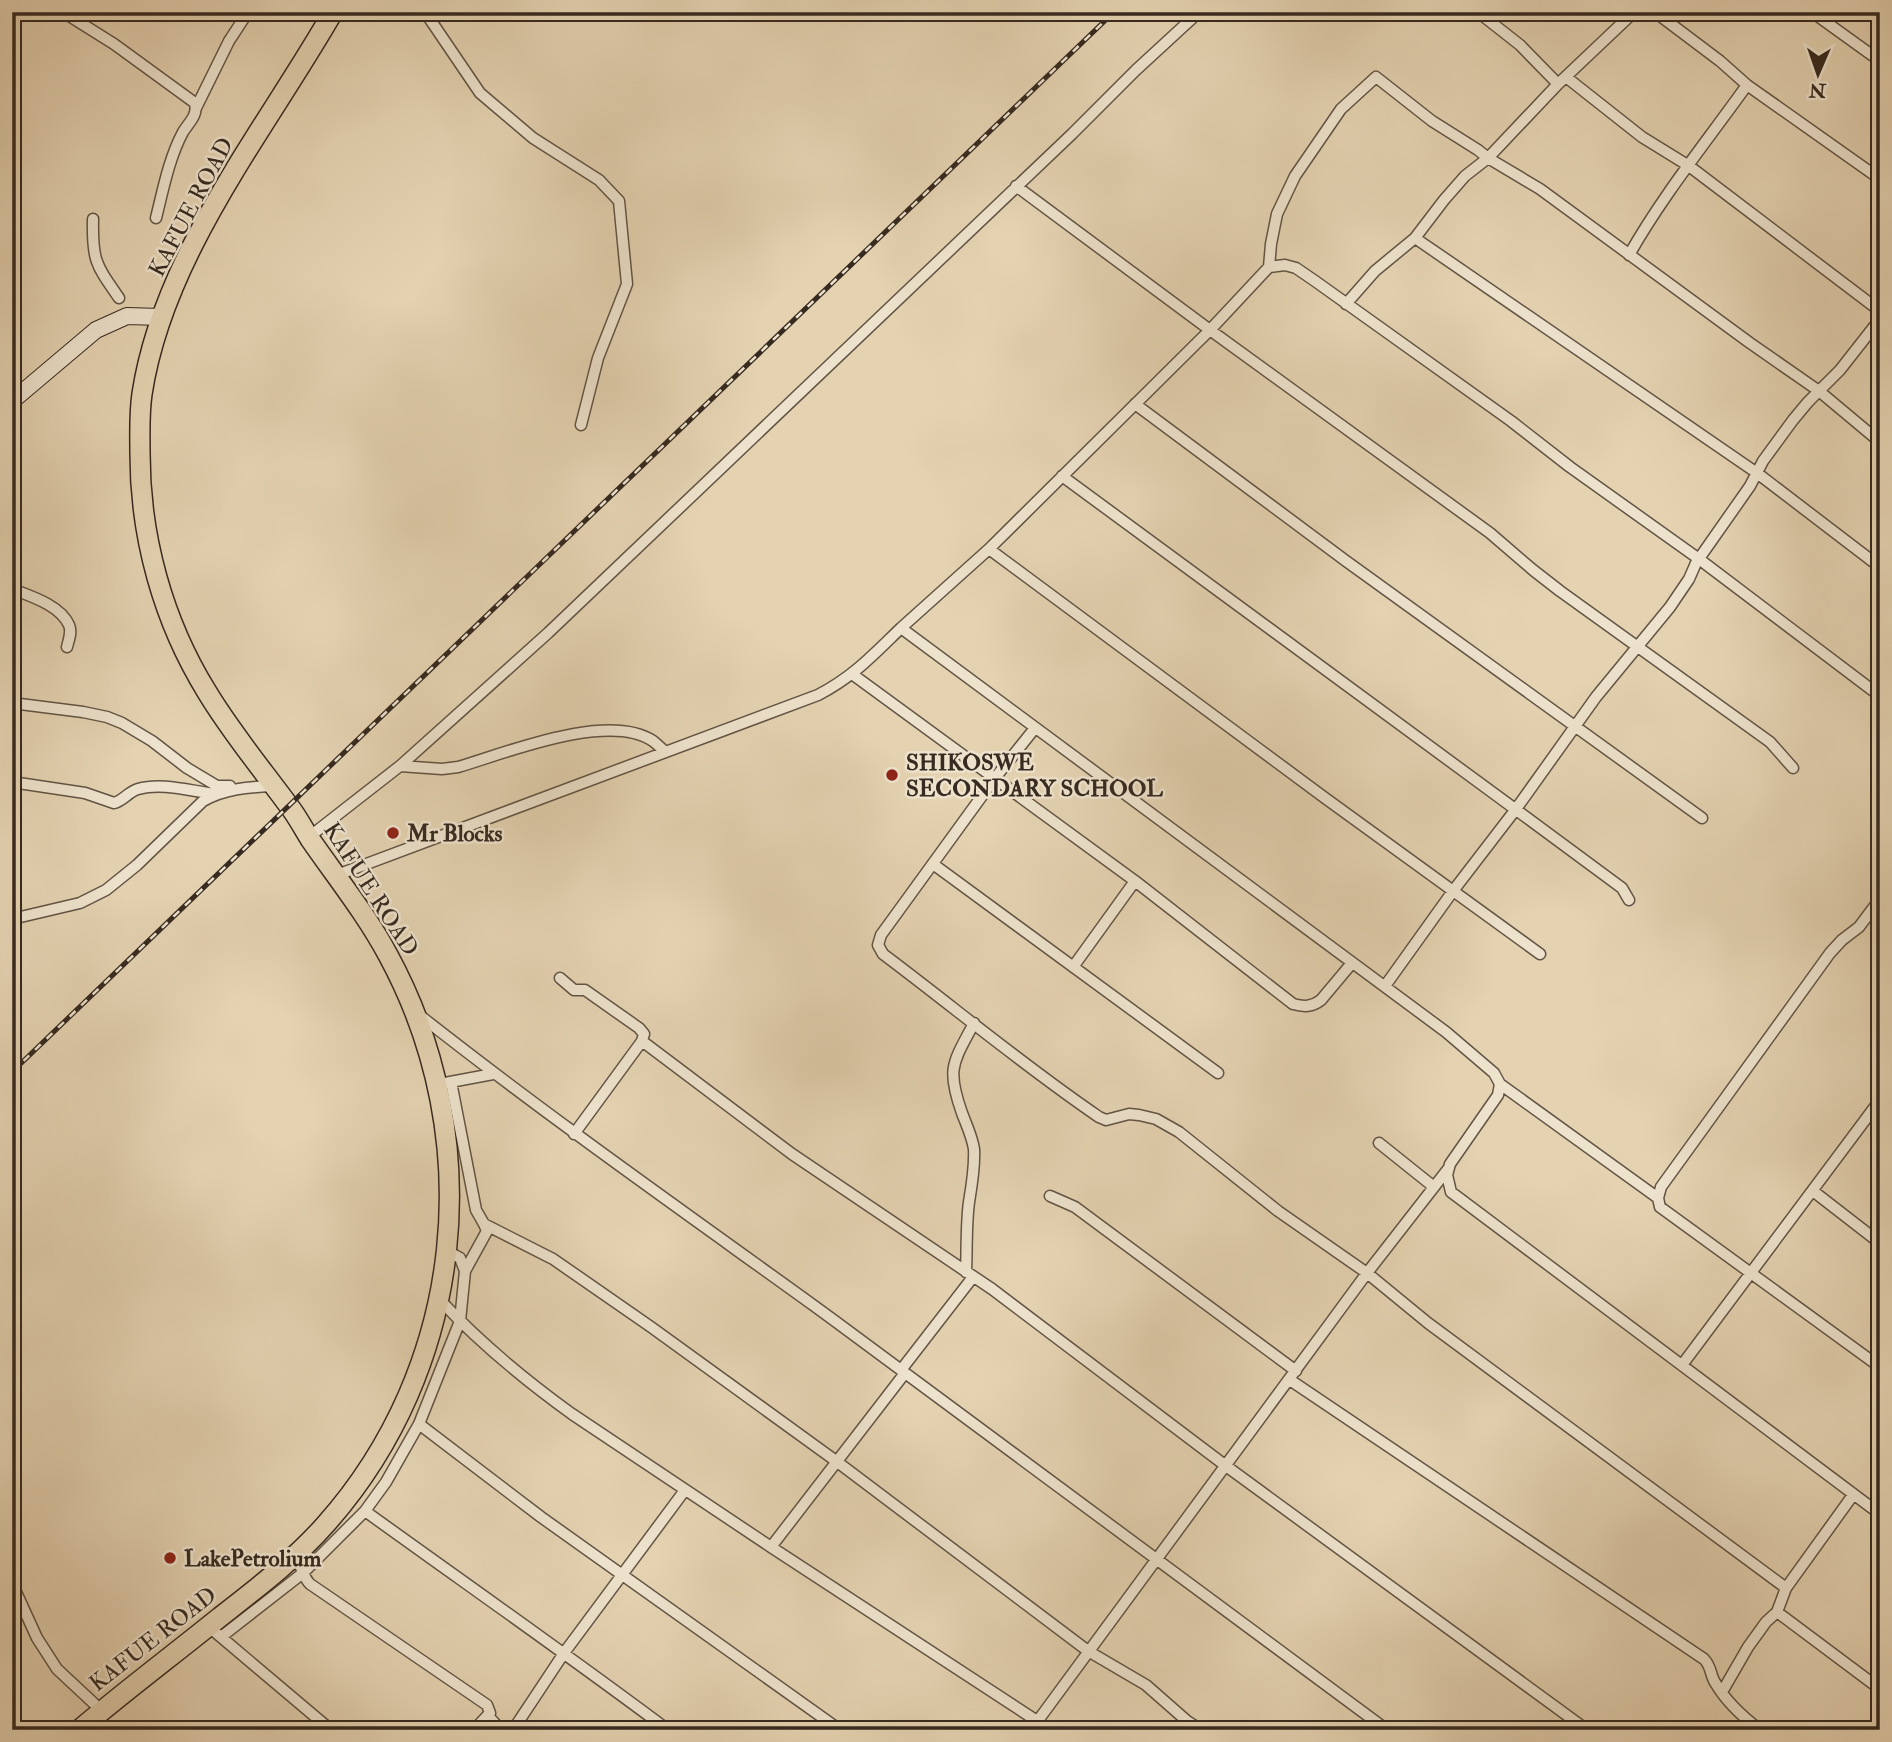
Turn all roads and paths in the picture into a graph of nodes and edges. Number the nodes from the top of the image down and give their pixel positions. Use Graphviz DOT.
graph roads {
  1 [pos="63,12"];
  2 [pos="247,12"];
  3 [pos="333,12"];
  4 [pos="425,12"];
  5 [pos="1199,12"];
  6 [pos="1478,12"];
  7 [pos="1633,12"];
  8 [pos="1655,12"];
  9 [pos="1812,12"];
  10 [pos="1880,61"];
  11 [pos="1562,81"];
  12 [pos="1747,85"];
  13 [pos="196,108"];
  14 [pos="1488,158"];
  15 [pos="1689,166"];
  16 [pos="1880,179"];
  17 [pos="1016,186"];
  18 [pos="156,218"];
  19 [pos="93,219"];
  20 [pos="1415,239"];
  21 [pos="1629,255"];
  22 [pos="1269,268"];
  23 [pos="119,298"];
  24 [pos="1346,304"];
  25 [pos="1880,312"];
  26 [pos="161,317"];
  27 [pos="1880,319"];
  28 [pos="1210,330"];
  29 [pos="1819,391"];
  30 [pos="12,401"];
  31 [pos="1135,404"];
  32 [pos="581,425"];
  33 [pos="1880,442"];
  34 [pos="1757,472"];
  35 [pos="1062,476"];
  36 [pos="989,548"];
  37 [pos="1699,559"];
  38 [pos="1880,567"];
  39 [pos="12,589"];
  40 [pos="901,628"];
  41 [pos="1637,646"];
  42 [pos="67,647"];
  43 [pos="852,674"];
  44 [pos="1880,696"];
  45 [pos="12,703"];
  46 [pos="1576,726"];
  47 [pos="1035,728"];
  48 [pos="665,752"];
  49 [pos="400,766"];
  50 [pos="1793,768"];
  51 [pos="995,778"];
  52 [pos="12,782"];
  53 [pos="264,786"];
  54 [pos="215,794"];
  55 [pos="1516,809"];
  56 [pos="1702,818"];
  57 [pos="309,838"];
  58 [pos="933,864"];
  59 [pos="337,875"];
  60 [pos="1135,881"];
  61 [pos="1453,891"];
  62 [pos="1880,899"];
  63 [pos="1629,900"];
  64 [pos="12,919"];
  65 [pos="1540,954"];
  66 [pos="1352,963"];
  67 [pos="1073,967"];
  68 [pos="560,978"];
  69 [pos="1385,986"];
  70 [pos="414,1012"];
  71 [pos="974,1023"];
  72 [pos="642,1041"];
  73 [pos="1218,1073"];
  74 [pos="493,1074"];
  75 [pos="444,1083"];
  76 [pos="1500,1084"];
  77 [pos="1880,1100"];
  78 [pos="574,1134"];
  79 [pos="1379,1143"];
  80 [pos="1448,1169"];
  81 [pos="1434,1187"];
  82 [pos="1813,1191"];
  83 [pos="1050,1196"];
  84 [pos="1658,1198"];
  85 [pos="485,1224"];
  86 [pos="1880,1243"];
  87 [pos="446,1251"];
  88 [pos="465,1271"];
  89 [pos="1367,1273"];
  90 [pos="1751,1273"];
  91 [pos="969,1274"];
  92 [pos="440,1300"];
  93 [pos="460,1321"];
  94 [pos="1682,1365"];
  95 [pos="1880,1367"];
  96 [pos="903,1371"];
  97 [pos="1293,1375"];
  98 [pos="419,1424"];
  99 [pos="836,1461"];
  100 [pos="1226,1466"];
  101 [pos="685,1490"];
  102 [pos="1853,1495"];
  103 [pos="365,1511"];
  104 [pos="1880,1514"];
  105 [pos="771,1547"];
  106 [pos="1157,1560"];
  107 [pos="299,1564"];
  108 [pos="623,1576"];
  109 [pos="1786,1588"];
  110 [pos="16,1592"];
  111 [pos="1777,1612"];
  112 [pos="215,1632"];
  113 [pos="1088,1651"];
  114 [pos="565,1653"];
  115 [pos="1880,1689"];
  116 [pos="1722,1692"];
  117 [pos="102,1711"];
  118 [pos="488,1716"];
  119 [pos="1034,1725"];
  120 [pos="1184,1725"];
  121 [pos="1580,1728"];
  122 [pos="79,1730"];
  123 [pos="331,1730"];
  124 [pos="474,1730"];
  125 [pos="501,1730"];
  126 [pos="513,1730"];
  127 [pos="668,1730"];
  128 [pos="840,1730"];
  129 [pos="1201,1730"];
  130 [pos="1387,1730"];
  131 [pos="1760,1730"];
  1 -- 13 [label="street"];
  2 -- 13 [label="street"];
  3 -- 26 [label="highway, KAFUE ROAD"];
  4 -- 32 [label="street"];
  5 -- 17 [label="street"];
  6 -- 11 [label="street"];
  7 -- 11 [label="street"];
  8 -- 12 [label="street"];
  9 -- 10 [label="street"];
  11 -- 14 [label="street"];
  11 -- 15 [label="street"];
  12 -- 15 [label="street"];
  12 -- 16 [label="street"];
  13 -- 18 [label="street"];
  14 -- 20 [label="street"];
  14 -- 21 [label="street"];
  14 -- 22 [label="street"];
  15 -- 21 [label="street"];
  15 -- 25 [label="street"];
  17 -- 28 [label="street"];
  17 -- 49 [label="street"];
  19 -- 23 [label="street"];
  20 -- 24 [label="street"];
  20 -- 34 [label="street"];
  21 -- 29 [label="street"];
  22 -- 24 [label="street"];
  22 -- 28 [label="street"];
  24 -- 37 [label="street"];
  26 -- 30 [label="street"];
  26 -- 53 [label="highway, KAFUE ROAD"];
  27 -- 29 [label="street"];
  28 -- 31 [label="street"];
  28 -- 41 [label="street"];
  29 -- 33 [label="street"];
  29 -- 34 [label="street"];
  31 -- 35 [label="street"];
  31 -- 46 [label="street"];
  34 -- 37 [label="street"];
  34 -- 38 [label="street"];
  35 -- 36 [label="street"];
  35 -- 55 [label="street"];
  36 -- 40 [label="street"];
  36 -- 61 [label="street"];
  37 -- 41 [label="street"];
  37 -- 44 [label="street"];
  39 -- 42 [label="street"];
  40 -- 43 [label="street"];
  40 -- 47 [label="street"];
  41 -- 46 [label="street"];
  41 -- 50 [label="street"];
  43 -- 48 [label="street"];
  43 -- 51 [label="street"];
  45 -- 53 [label="street"];
  46 -- 55 [label="street"];
  46 -- 56 [label="street"];
  47 -- 51 [label="street"];
  47 -- 66 [label="street"];
  48 -- 49 [label="street"];
  48 -- 59 [label="street"];
  49 -- 57 [label="street"];
  51 -- 58 [label="street"];
  51 -- 60 [label="street"];
  52 -- 54 [label="street"];
  53 -- 54 [label="street"];
  53 -- 57 [label="highway, KAFUE ROAD"];
  54 -- 64 [label="street"];
  55 -- 61 [label="street"];
  55 -- 63 [label="street"];
  57 -- 59 [label="highway, KAFUE ROAD"];
  58 -- 67 [label="street"];
  58 -- 71 [label="street"];
  59 -- 70 [label="highway, KAFUE ROAD"];
  60 -- 66 [label="street"];
  60 -- 67 [label="street"];
  61 -- 65 [label="street"];
  61 -- 69 [label="street"];
  62 -- 84 [label="street"];
  66 -- 69 [label="street"];
  67 -- 73 [label="street"];
  68 -- 72 [label="street"];
  69 -- 76 [label="street"];
  70 -- 74 [label="street"];
  70 -- 75 [label="highway, KAFUE ROAD"];
  71 -- 89 [label="street"];
  71 -- 91 [label="street"];
  72 -- 78 [label="street"];
  72 -- 91 [label="street"];
  74 -- 75 [label="street"];
  74 -- 78 [label="street"];
  75 -- 85 [label="street"];
  75 -- 87 [label="highway, KAFUE ROAD"];
  76 -- 80 [label="street"];
  76 -- 84 [label="street"];
  77 -- 82 [label="street"];
  78 -- 96 [label="street"];
  79 -- 81 [label="street"];
  80 -- 81 [label="street"];
  80 -- 94 [label="street"];
  81 -- 89 [label="street"];
  82 -- 86 [label="street"];
  82 -- 90 [label="street"];
  83 -- 97 [label="street"];
  84 -- 90 [label="street"];
  85 -- 88 [label="street"];
  85 -- 99 [label="street"];
  87 -- 88 [label="street"];
  87 -- 92 [label="highway, KAFUE ROAD"];
  88 -- 93 [label="street"];
  89 -- 97 [label="street"];
  89 -- 109 [label="street"];
  90 -- 94 [label="street"];
  90 -- 95 [label="street"];
  91 -- 96 [label="street"];
  91 -- 100 [label="street"];
  92 -- 93 [label="street"];
  92 -- 107 [label="highway, KAFUE ROAD"];
  93 -- 98 [label="street"];
  93 -- 101 [label="street"];
  94 -- 102 [label="street"];
  96 -- 99 [label="street"];
  96 -- 106 [label="street"];
  97 -- 100 [label="street"];
  97 -- 116 [label="street"];
  98 -- 103 [label="street"];
  98 -- 108 [label="street"];
  99 -- 105 [label="street"];
  99 -- 113 [label="street"];
  100 -- 106 [label="street"];
  100 -- 121 [label="street"];
  101 -- 105 [label="street"];
  101 -- 108 [label="street"];
  102 -- 104 [label="street"];
  102 -- 109 [label="street"];
  103 -- 107 [label="street"];
  103 -- 114 [label="street"];
  105 -- 119 [label="street"];
  106 -- 113 [label="street"];
  106 -- 130 [label="street"];
  107 -- 112 [label="highway, KAFUE ROAD"];
  107 -- 118 [label="street"];
  108 -- 114 [label="street"];
  108 -- 128 [label="street"];
  109 -- 111 [label="street"];
  110 -- 117 [label="street"];
  111 -- 115 [label="street"];
  111 -- 116 [label="street"];
  112 -- 117 [label="highway, KAFUE ROAD"];
  112 -- 123 [label="street"];
  113 -- 119 [label="street"];
  113 -- 120 [label="street"];
  114 -- 126 [label="street"];
  114 -- 127 [label="street"];
  116 -- 131 [label="street"];
  117 -- 122 [label="highway, KAFUE ROAD"];
  118 -- 124 [label="street"];
  118 -- 125 [label="street"];
  120 -- 129 [label="street"];
}
